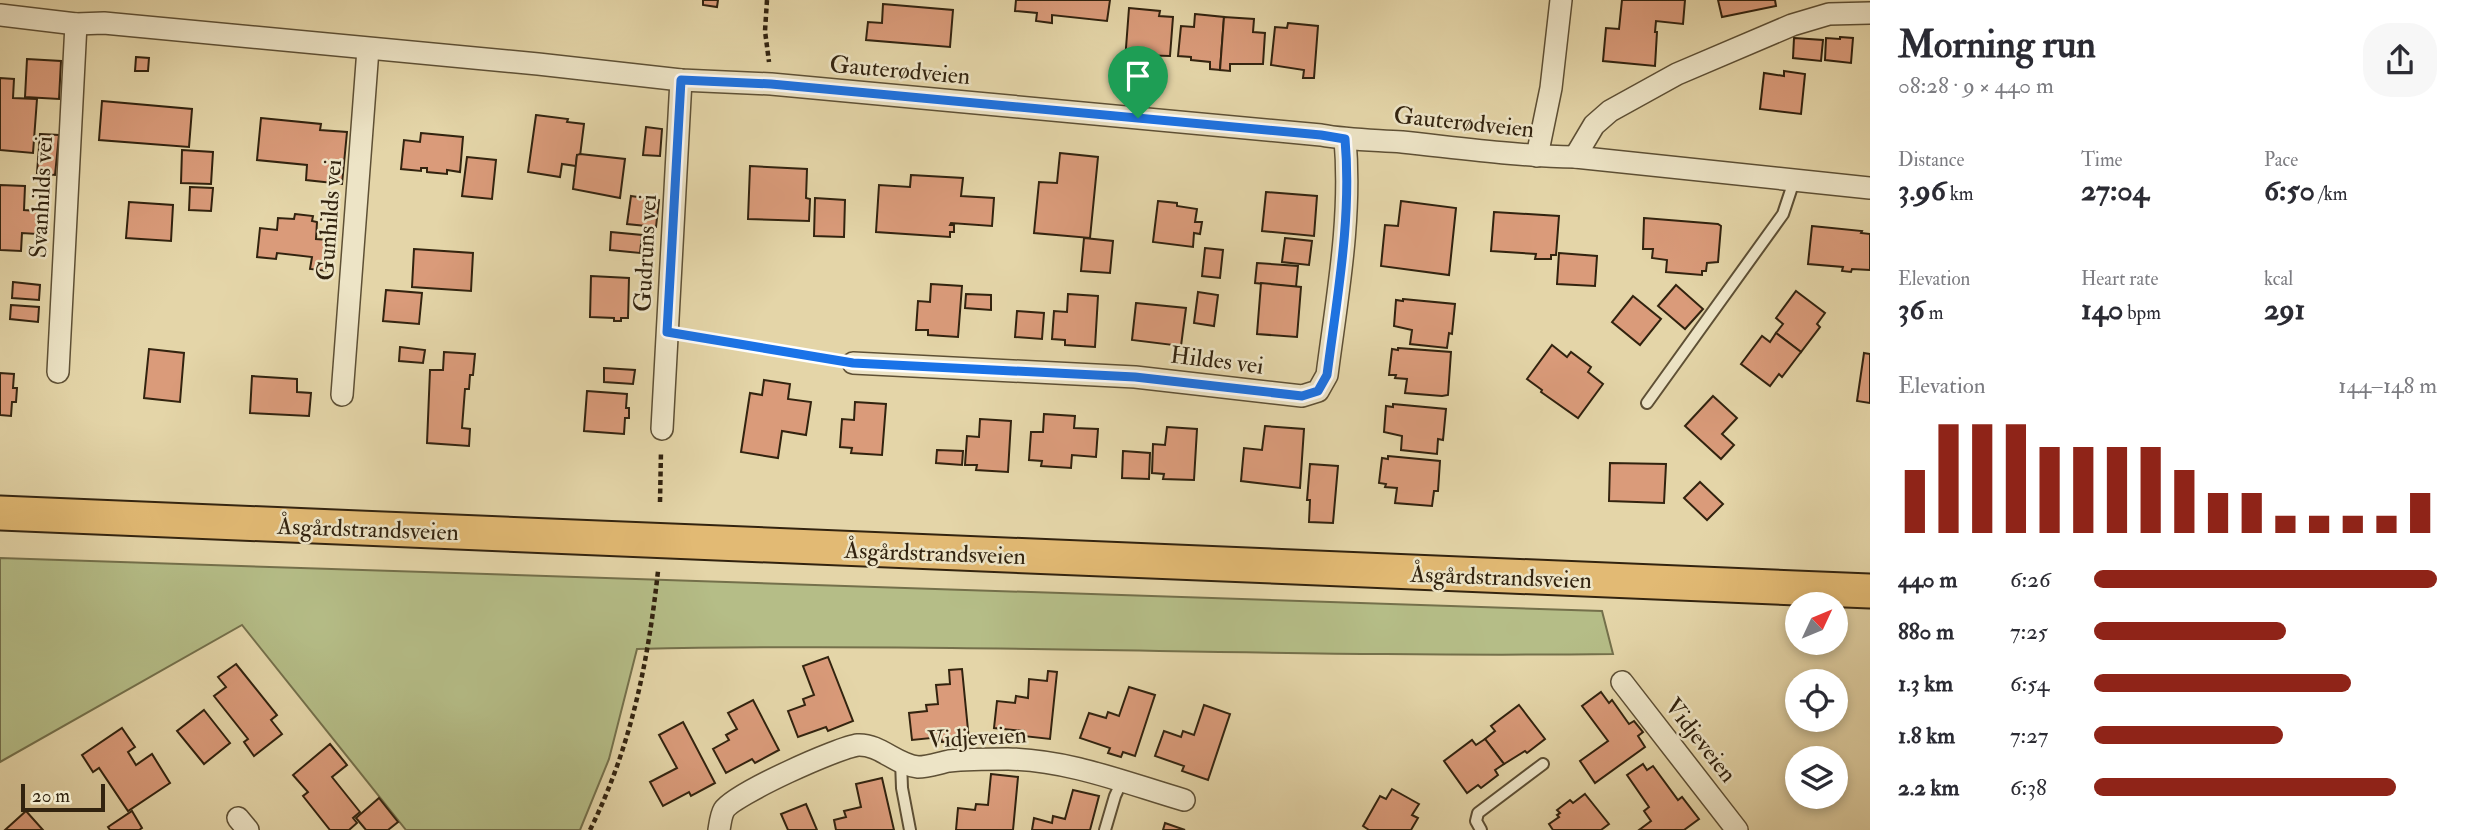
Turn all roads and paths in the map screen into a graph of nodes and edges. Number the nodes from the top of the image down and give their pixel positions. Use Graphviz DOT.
graph roads {
  1 [pos="767,0"];
  2 [pos="1561,0"];
  3 [pos="1870,13"];
  4 [pos="0,15"];
  5 [pos="76,24"];
  6 [pos="368,49"];
  7 [pos="681,80"];
  8 [pos="771,84"];
  9 [pos="1345,139"];
  10 [pos="1537,156"];
  11 [pos="1575,157"];
  12 [pos="1794,181"];
  13 [pos="1870,188"];
  14 [pos="667,332"];
  15 [pos="853,363"];
  16 [pos="58,372"];
  17 [pos="342,395"];
  18 [pos="1647,403"];
  19 [pos="662,429"];
  20 [pos="660,502"];
  21 [pos="0,513"];
  22 [pos="658,571"];
  23 [pos="1870,592"];
  24 [pos="1622,682"];
  25 [pos="901,761"];
  26 [pos="1543,764"];
  27 [pos="1122,781"];
  28 [pos="1184,800"];
  29 [pos="590,830"];
  30 [pos="719,830"];
  31 [pos="910,830"];
  32 [pos="1105,830"];
  33 [pos="1481,830"];
  34 [pos="1737,830"];
  1 -- 8 [label="path"];
  2 -- 10 [label="street"];
  3 -- 11 [label="street"];
  4 -- 5 [label="street, Gauterødveien"];
  5 -- 6 [label="street, Gauterødveien"];
  5 -- 16 [label="street, Svanhilds vei"];
  6 -- 7 [label="street, Gauterødveien"];
  6 -- 17 [label="street, Gunhilds vei"];
  7 -- 8 [label="street, Gauterødveien"];
  7 -- 14 [label="street, Gudruns vei"];
  8 -- 9 [label="street, Gauterødveien"];
  9 -- 10 [label="street, Gauterødveien"];
  9 -- 15 [label="street, Hildes vei"];
  10 -- 11 [label="street, Gauterødveien"];
  11 -- 12 [label="street, Gauterødveien"];
  12 -- 13 [label="street, Gauterødveien"];
  12 -- 18 [label="lane"];
  14 -- 15 [label="path"];
  14 -- 19 [label="street, Gudruns vei"];
  19 -- 20 [label="path"];
  21 -- 23 [label="main road, Åsgårdstrandsveien"];
  22 -- 29 [label="path"];
  24 -- 34 [label="street, Vidjeveien"];
  25 -- 27 [label="street, Vidjeveien"];
  25 -- 30 [label="street, Vidjeveien"];
  25 -- 31 [label="lane"];
  26 -- 33 [label="lane"];
  27 -- 28 [label="street, Vidjeveien"];
  27 -- 32 [label="lane"];
}
